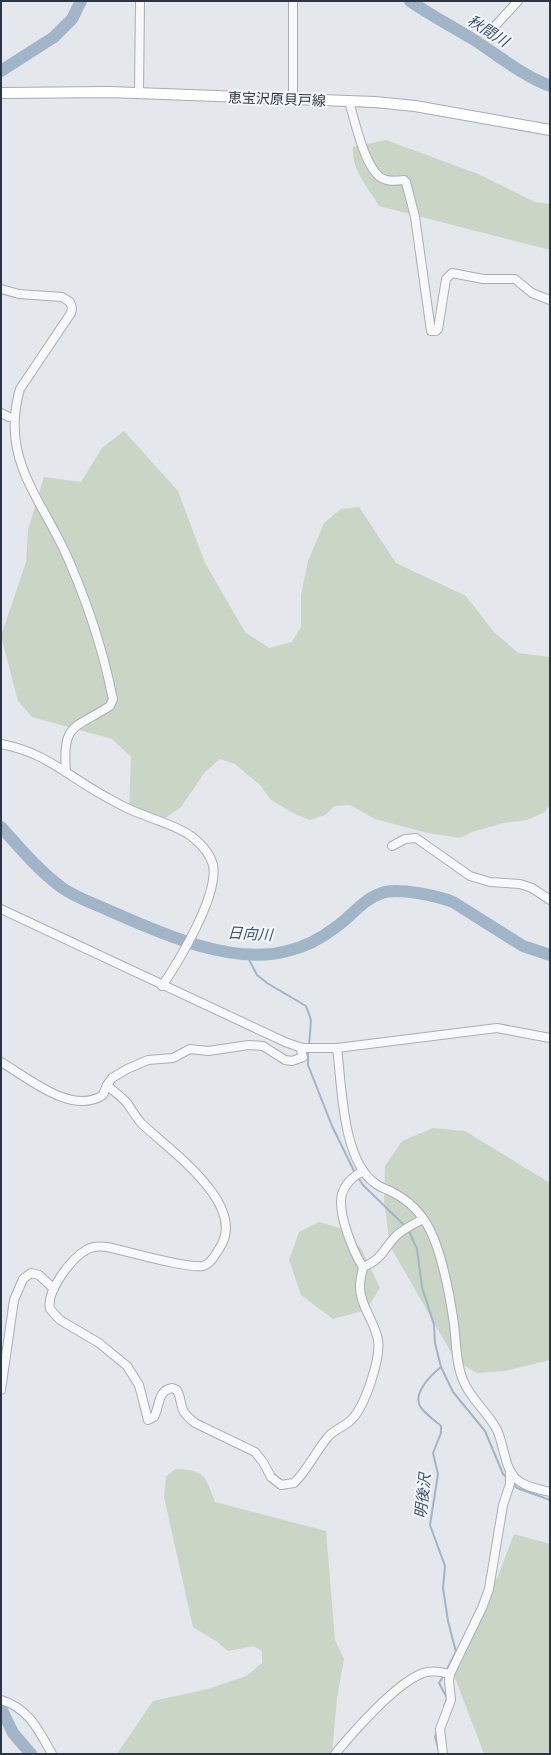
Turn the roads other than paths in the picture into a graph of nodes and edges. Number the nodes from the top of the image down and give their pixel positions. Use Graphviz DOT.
graph roads {
  1 [pos="140,1"];
  2 [pos="293,1"];
  3 [pos="518,1"];
  4 [pos="495,26"];
  5 [pos="1,93"];
  6 [pos="139,93"];
  7 [pos="293,100"];
  8 [pos="349,102"];
  9 [pos="550,130"];
  10 [pos="1,289"];
  11 [pos="550,300"];
  12 [pos="1,413"];
  13 [pos="9,417"];
  14 [pos="1,744"];
  15 [pos="66,772"];
  16 [pos="392,846"];
  17 [pos="550,900"];
  18 [pos="1,909"];
  19 [pos="162,986"];
  20 [pos="550,1038"];
  21 [pos="304,1048"];
  22 [pos="337,1048"];
  23 [pos="1,1062"];
  24 [pos="106,1085"];
  25 [pos="363,1171"];
  26 [pos="423,1218"];
  27 [pos="363,1267"];
  28 [pos="54,1289"];
  29 [pos="1,1390"];
  30 [pos="510,1470"];
  31 [pos="550,1492"];
  32 [pos="450,1674"];
  33 [pos="1,1700"];
  34 [pos="52,1754"];
  35 [pos="335,1754"];
  36 [pos="443,1754"];
  1 -- 6 [label="street"];
  2 -- 7 [label="street"];
  3 -- 4 [label="street"];
  5 -- 6 [label="main road, 恵宝沢原貝戸線"];
  6 -- 7 [label="main road, 恵宝沢原貝戸線"];
  7 -- 8 [label="main road, 恵宝沢原貝戸線"];
  8 -- 9 [label="main road, 恵宝沢原貝戸線"];
  8 -- 11 [label="street"];
  10 -- 13 [label="street"];
  12 -- 13 [label="street"];
  13 -- 15 [label="street"];
  14 -- 15 [label="street"];
  15 -- 19 [label="street"];
  16 -- 17 [label="street"];
  18 -- 19 [label="street"];
  19 -- 21 [label="street"];
  20 -- 22 [label="street"];
  21 -- 22 [label="street"];
  21 -- 24 [label="street"];
  22 -- 25 [label="street"];
  23 -- 24 [label="street"];
  24 -- 28 [label="street"];
  25 -- 26 [label="street"];
  25 -- 27 [label="street"];
  26 -- 27 [label="street"];
  26 -- 30 [label="street"];
  27 -- 28 [label="street"];
  28 -- 29 [label="street"];
  30 -- 31 [label="street"];
  30 -- 32 [label="street"];
  32 -- 35 [label="street"];
  32 -- 36 [label="street"];
  33 -- 34 [label="street"];
}
